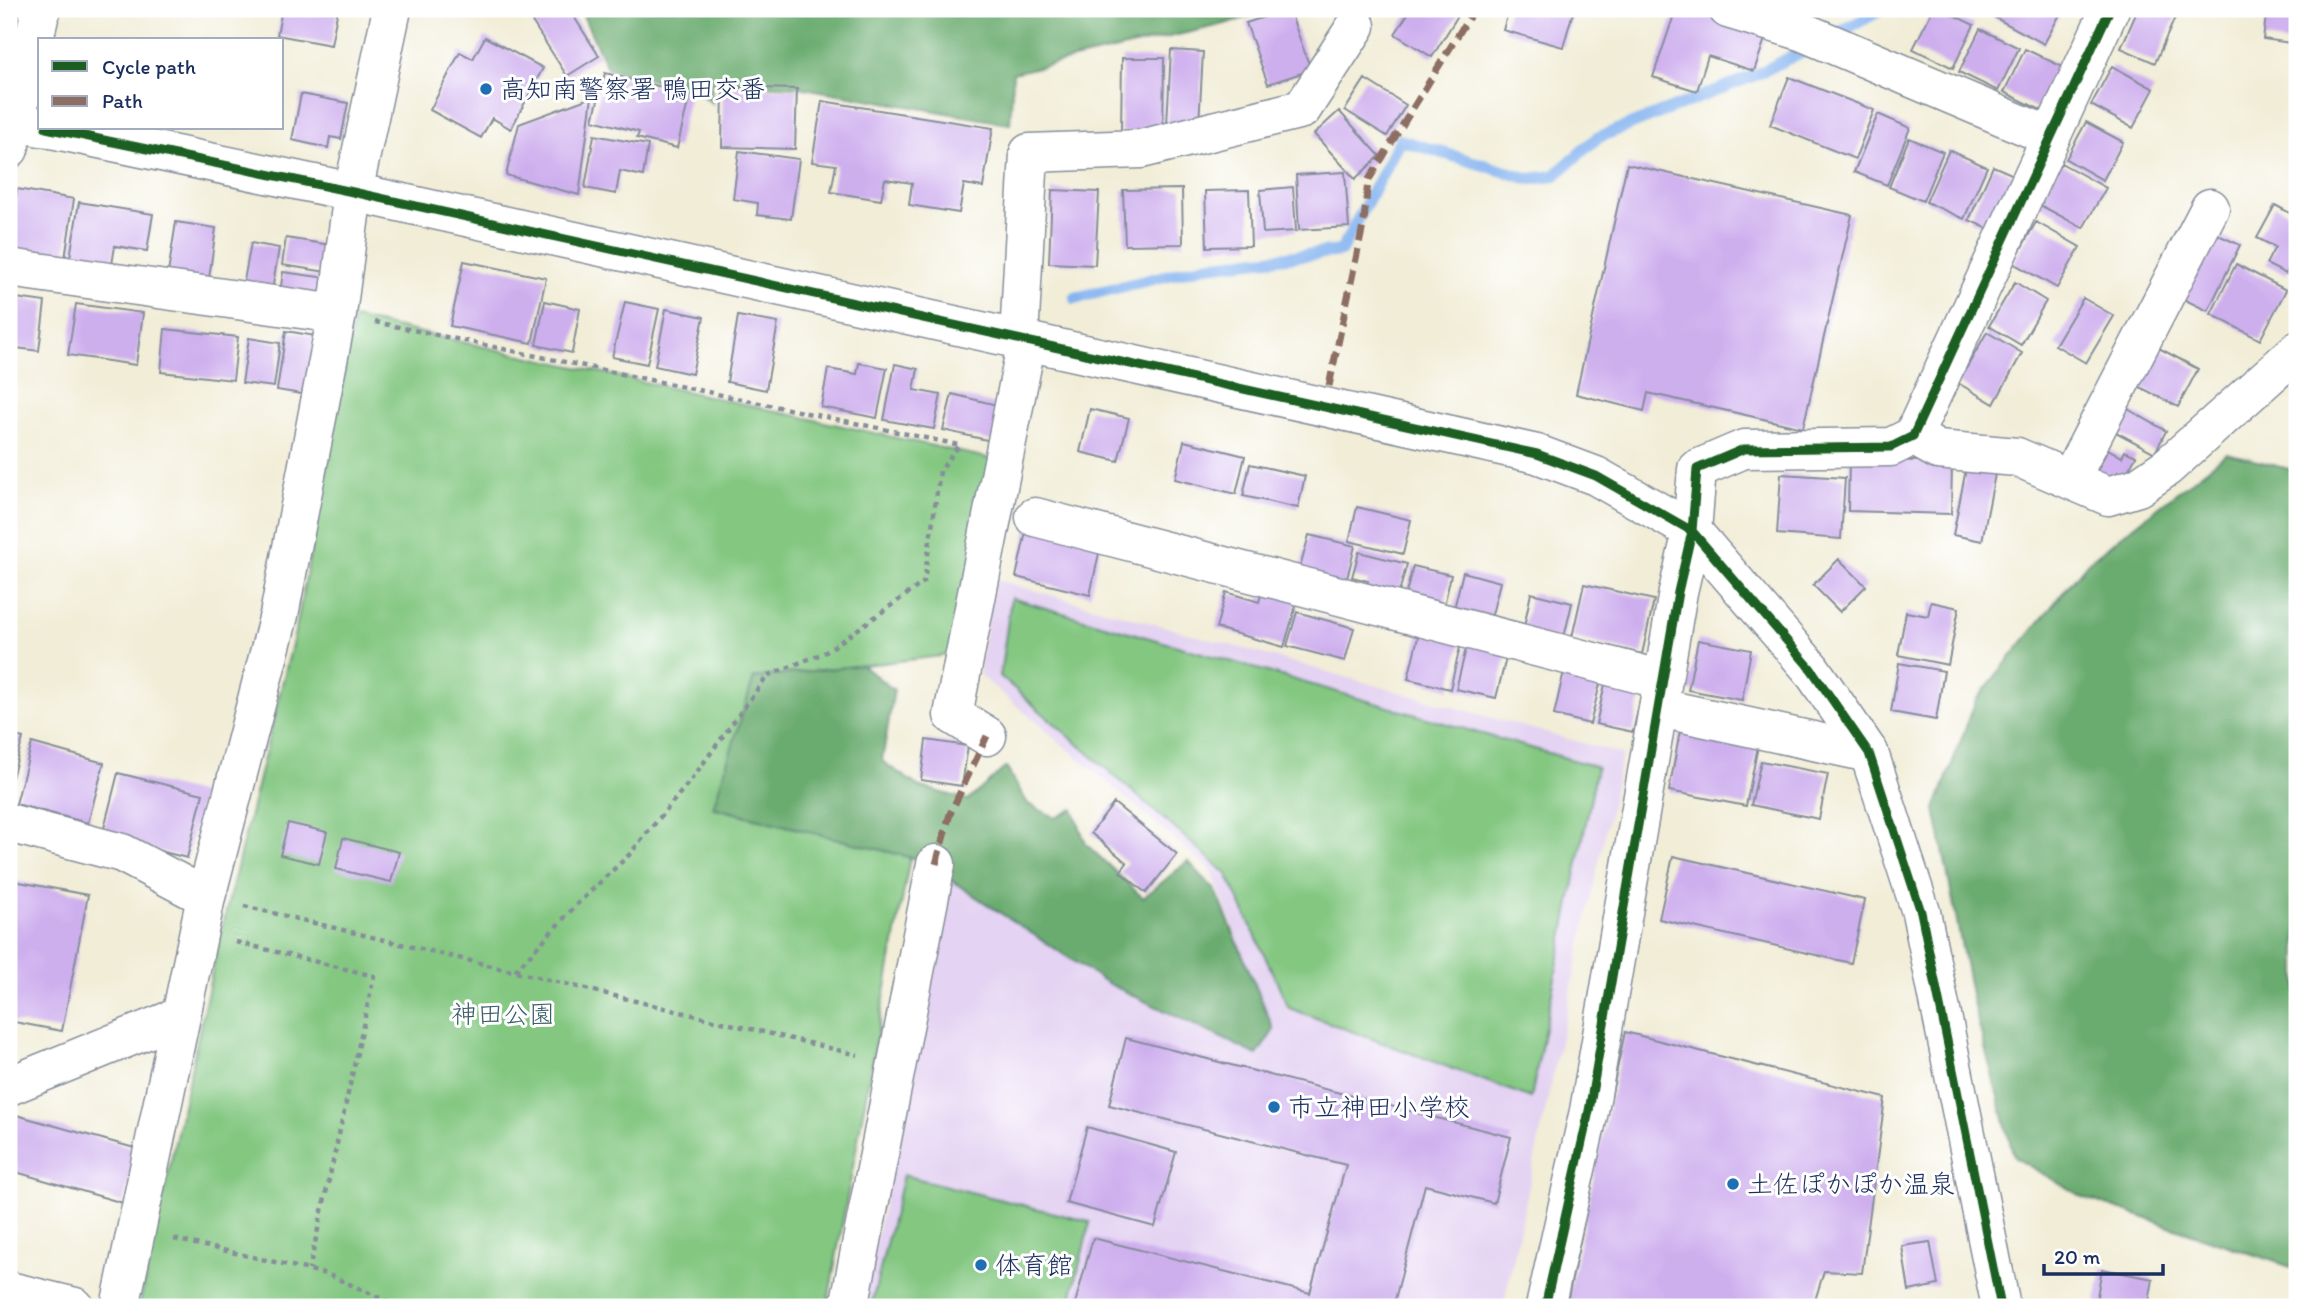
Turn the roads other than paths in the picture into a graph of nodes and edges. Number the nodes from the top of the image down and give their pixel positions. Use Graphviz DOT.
graph roads {
  1 [pos="41,9"];
  2 [pos="392,9"];
  3 [pos="1728,9"];
  4 [pos="2110,9"];
  5 [pos="1356,26"];
  6 [pos="24,129"];
  7 [pos="2049,136"];
  8 [pos="353,192"];
  9 [pos="2210,208"];
  10 [pos="9,268"];
  11 [pos="337,314"];
  12 [pos="1023,340"];
  13 [pos="2297,351"];
  14 [pos="1913,436"];
  15 [pos="2070,479"];
  16 [pos="1035,517"];
  17 [pos="1692,531"];
  18 [pos="1661,694"];
  19 [pos="987,736"];
  20 [pos="1869,753"];
  21 [pos="9,823"];
  22 [pos="936,864"];
  23 [pos="206,897"];
  24 [pos="181,1016"];
  25 [pos="9,1086"];
  26 [pos="9,1291"];
  27 [pos="75,1307"];
  28 [pos="120,1307"];
  29 [pos="849,1307"];
  30 [pos="1545,1307"];
  31 [pos="2001,1307"];
  1 -- 6 [label="street"];
  2 -- 8 [label="street"];
  3 -- 7 [label="street"];
  4 -- 7 [label="street"];
  5 -- 12 [label="street"];
  6 -- 8 [label="street"];
  7 -- 14 [label="street"];
  8 -- 11 [label="street"];
  8 -- 12 [label="street"];
  9 -- 15 [label="street"];
  10 -- 11 [label="street"];
  11 -- 23 [label="street"];
  12 -- 17 [label="street"];
  12 -- 19 [label="street"];
  13 -- 15 [label="street"];
  14 -- 15 [label="street"];
  14 -- 17 [label="street"];
  16 -- 18 [label="street"];
  17 -- 18 [label="street"];
  17 -- 20 [label="street"];
  18 -- 20 [label="street"];
  18 -- 30 [label="street"];
  20 -- 31 [label="street"];
  21 -- 23 [label="street"];
  22 -- 29 [label="street"];
  23 -- 24 [label="street"];
  24 -- 25 [label="street"];
  24 -- 28 [label="street"];
  26 -- 27 [label="street"];
}
